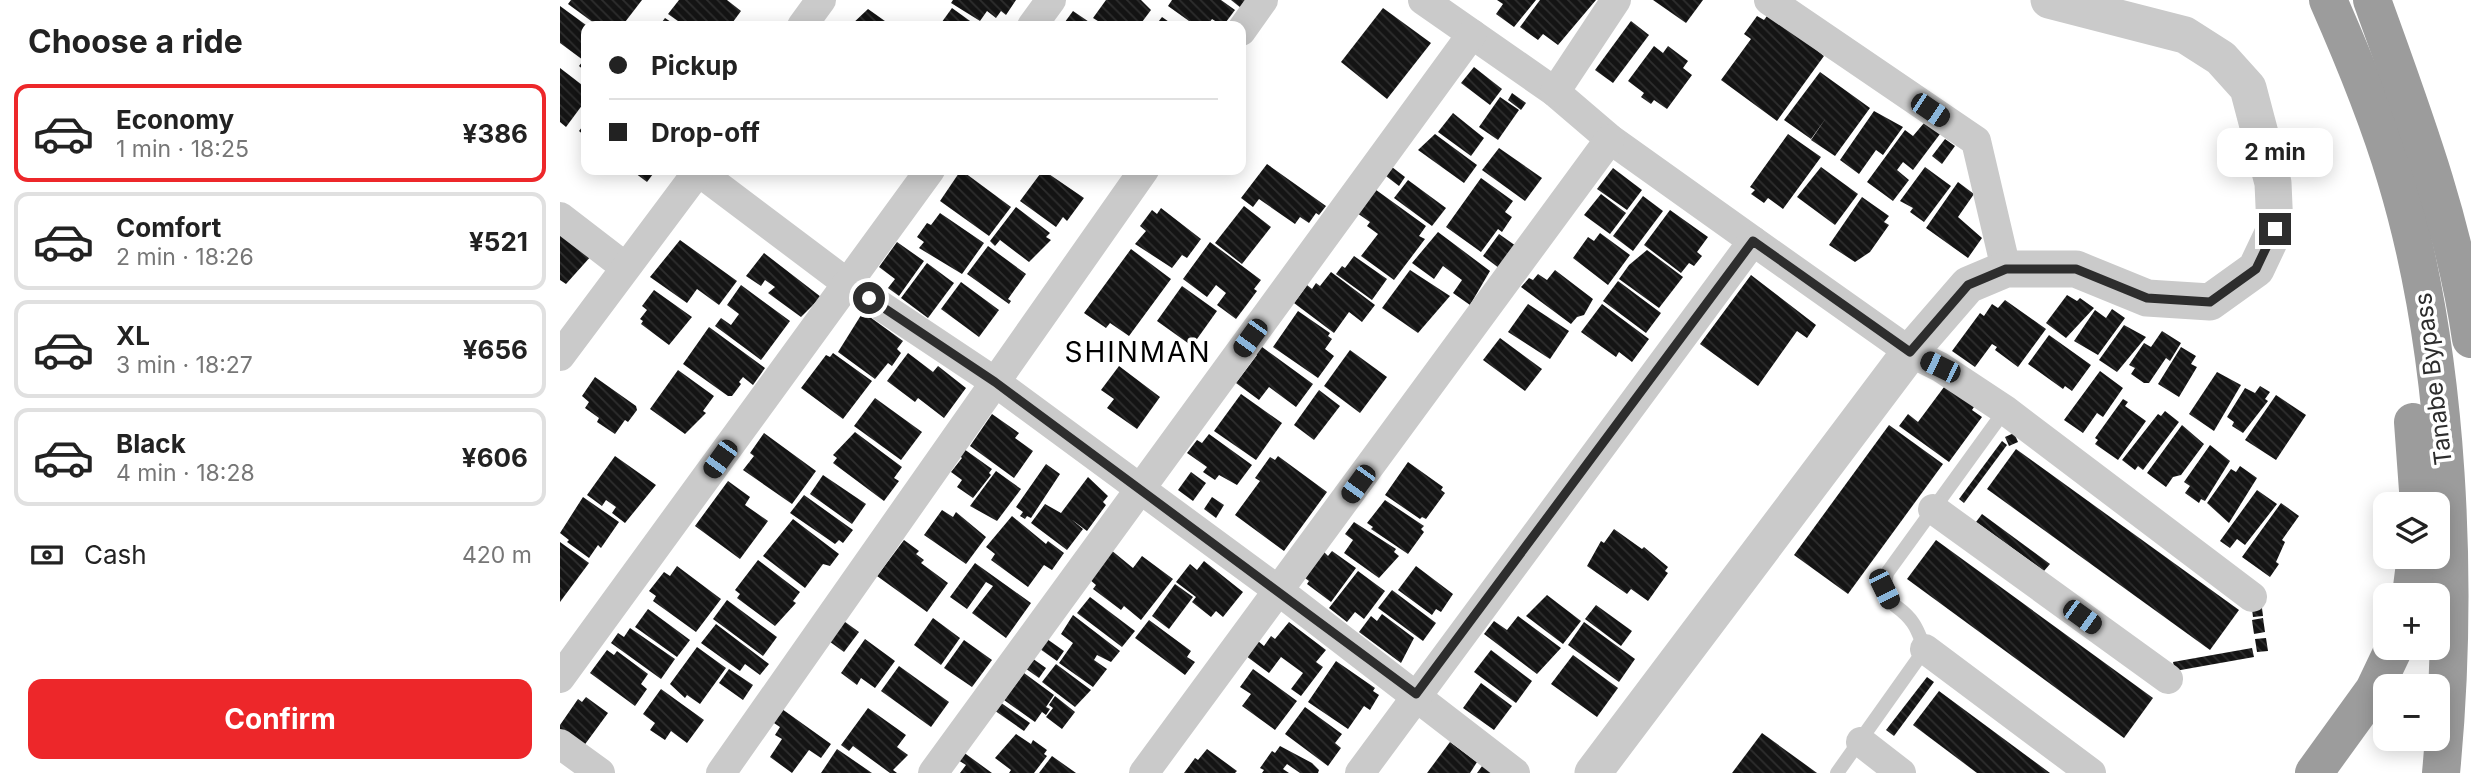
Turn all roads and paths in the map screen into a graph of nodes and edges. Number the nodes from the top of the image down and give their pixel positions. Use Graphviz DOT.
graph roads {
  1 [pos="821,0"];
  2 [pos="1051,0"];
  3 [pos="1263,0"];
  4 [pos="1423,0"];
  5 [pos="1616,0"];
  6 [pos="1769,0"];
  7 [pos="2049,0"];
  8 [pos="2326,0"];
  9 [pos="2372,0"];
  10 [pos="806,21"];
  11 [pos="1036,21"];
  12 [pos="1246,24"];
  13 [pos="1472,34"];
  14 [pos="1555,92"];
  15 [pos="1610,139"];
  16 [pos="2431,163"];
  17 [pos="695,175"];
  18 [pos="706,175"];
  19 [pos="926,175"];
  20 [pos="1140,175"];
  21 [pos="560,217"];
  22 [pos="1753,241"];
  23 [pos="2471,260"];
  24 [pos="625,267"];
  25 [pos="2006,269"];
  26 [pos="848,284"];
  27 [pos="2471,339"];
  28 [pos="1910,352"];
  29 [pos="560,356"];
  30 [pos="995,382"];
  31 [pos="2004,410"];
  32 [pos="1139,491"];
  33 [pos="2418,492"];
  34 [pos="1933,509"];
  35 [pos="1279,591"];
  36 [pos="2252,597"];
  37 [pos="1925,649"];
  38 [pos="2388,660"];
  39 [pos="560,678"];
  40 [pos="2168,679"];
  41 [pos="1416,694"];
  42 [pos="1861,742"];
  43 [pos="560,744"];
  44 [pos="600,773"];
  45 [pos="721,773"];
  46 [pos="933,773"];
  47 [pos="1144,773"];
  48 [pos="1360,773"];
  49 [pos="1515,773"];
  50 [pos="1593,773"];
  51 [pos="1837,773"];
  52 [pos="1901,773"];
  53 [pos="2091,773"];
  54 [pos="2314,773"];
  55 [pos="2441,773"];
  1 -- 10 [label="street"];
  2 -- 11 [label="street"];
  3 -- 12 [label="street"];
  4 -- 13 [label="street"];
  5 -- 14 [label="street"];
  6 -- 25 [label="street"];
  7 -- 25 [label="street"];
  8 -- 33 [label="highway"];
  8 -- 55 [label="highway, Tanabe Bypass"];
  9 -- 16 [label="highway, Tanabe Bypass"];
  13 -- 14 [label="street"];
  13 -- 32 [label="street"];
  14 -- 15 [label="street"];
  15 -- 22 [label="street"];
  15 -- 35 [label="street"];
  16 -- 23 [label="highway"];
  16 -- 27 [label="highway, Tanabe Bypass"];
  17 -- 24 [label="street"];
  18 -- 26 [label="street"];
  19 -- 26 [label="street"];
  20 -- 30 [label="street"];
  21 -- 24 [label="street"];
  22 -- 28 [label="street"];
  22 -- 41 [label="street"];
  24 -- 29 [label="street"];
  25 -- 28 [label="street"];
  26 -- 30 [label="street"];
  26 -- 39 [label="street"];
  28 -- 31 [label="street"];
  28 -- 50 [label="street"];
  30 -- 32 [label="street"];
  30 -- 45 [label="street"];
  31 -- 34 [label="lane"];
  31 -- 36 [label="street"];
  32 -- 35 [label="street"];
  32 -- 46 [label="street"];
  34 -- 37 [label="lane"];
  34 -- 40 [label="street"];
  35 -- 41 [label="street"];
  35 -- 47 [label="street"];
  37 -- 42 [label="lane"];
  37 -- 53 [label="street"];
  38 -- 54 [label="highway"];
  41 -- 48 [label="street"];
  41 -- 49 [label="street"];
  42 -- 51 [label="lane"];
  42 -- 52 [label="street"];
  43 -- 44 [label="street"];
}
